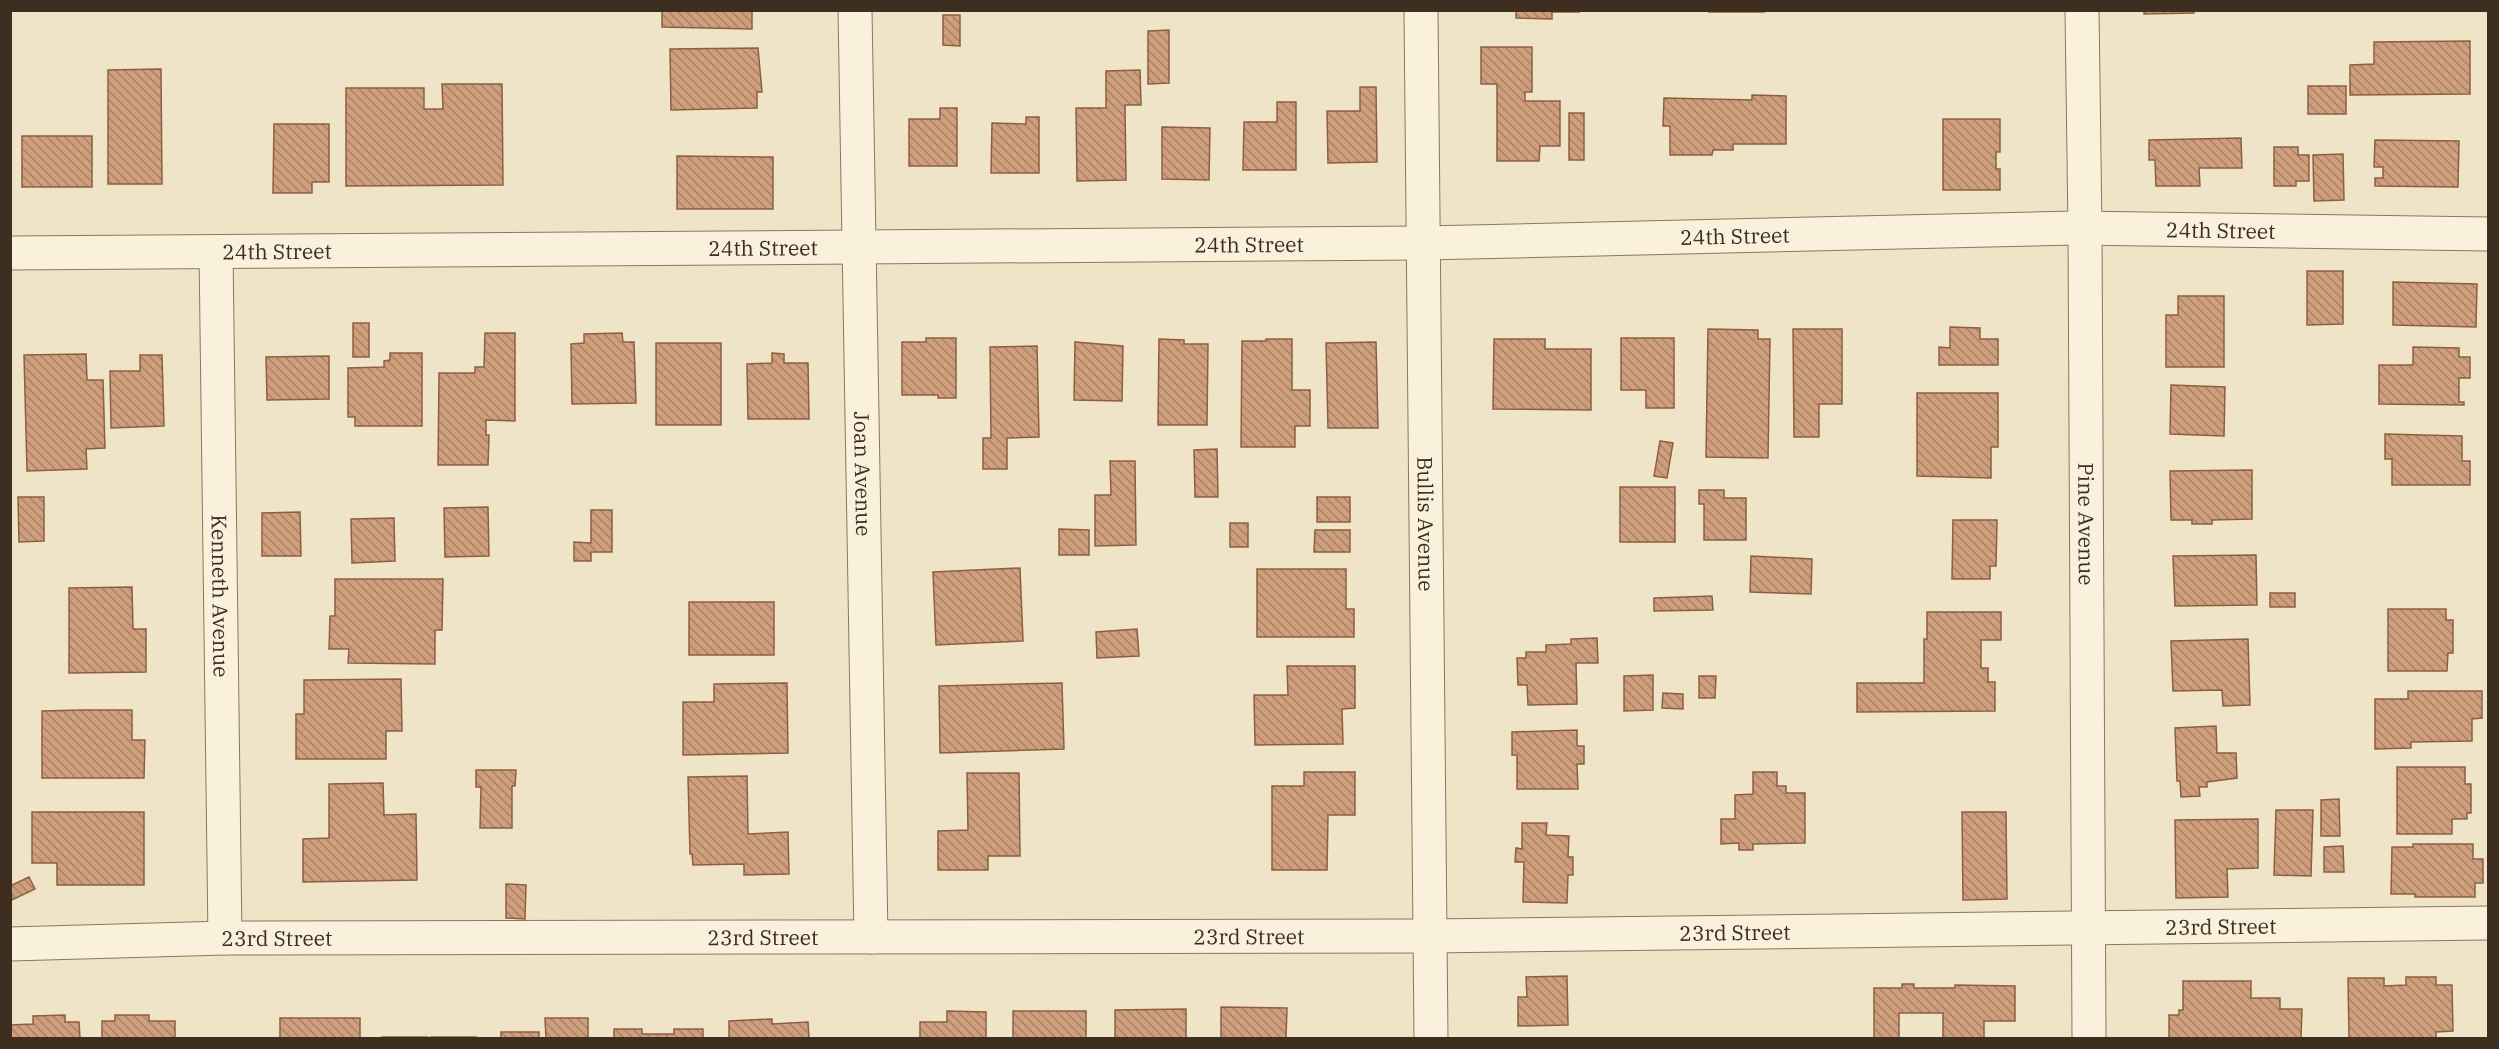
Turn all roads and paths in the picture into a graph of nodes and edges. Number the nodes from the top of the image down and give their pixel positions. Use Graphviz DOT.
graph roads {
  1 [pos="855,10"];
  2 [pos="1421,10"];
  3 [pos="2082,10"];
  4 [pos="2085,230"];
  5 [pos="2488,234"];
  6 [pos="1424,243"];
  7 [pos="858,246"];
  8 [pos="216,252"];
  9 [pos="10,253"];
  10 [pos="2488,923"];
  11 [pos="2088,928"];
  12 [pos="1430,936"];
  13 [pos="871,937"];
  14 [pos="225,939"];
  15 [pos="10,944"];
  16 [pos="1431,1038"];
  17 [pos="2089,1038"];
  1 -- 7 [label="street, Joan Avenue"];
  2 -- 6 [label="street, Bullis Avenue"];
  3 -- 4 [label="street, Pine Avenue"];
  4 -- 5 [label="street, 24th Street"];
  4 -- 6 [label="street, 24th Street"];
  4 -- 11 [label="street, Pine Avenue"];
  6 -- 7 [label="street, 24th Street"];
  6 -- 12 [label="street, Bullis Avenue"];
  7 -- 8 [label="street, 24th Street"];
  7 -- 13 [label="street, Joan Avenue"];
  8 -- 9 [label="street, 24th Street"];
  8 -- 14 [label="street, Kenneth Avenue"];
  10 -- 11 [label="street, 23rd Street"];
  11 -- 12 [label="street, 23rd Street"];
  11 -- 17 [label="street, Pine Avenue"];
  12 -- 13 [label="street, 23rd Street"];
  12 -- 16 [label="street, Bullis Avenue"];
  13 -- 14 [label="street, 23rd Street"];
  14 -- 15 [label="street, 23rd Street"];
}
